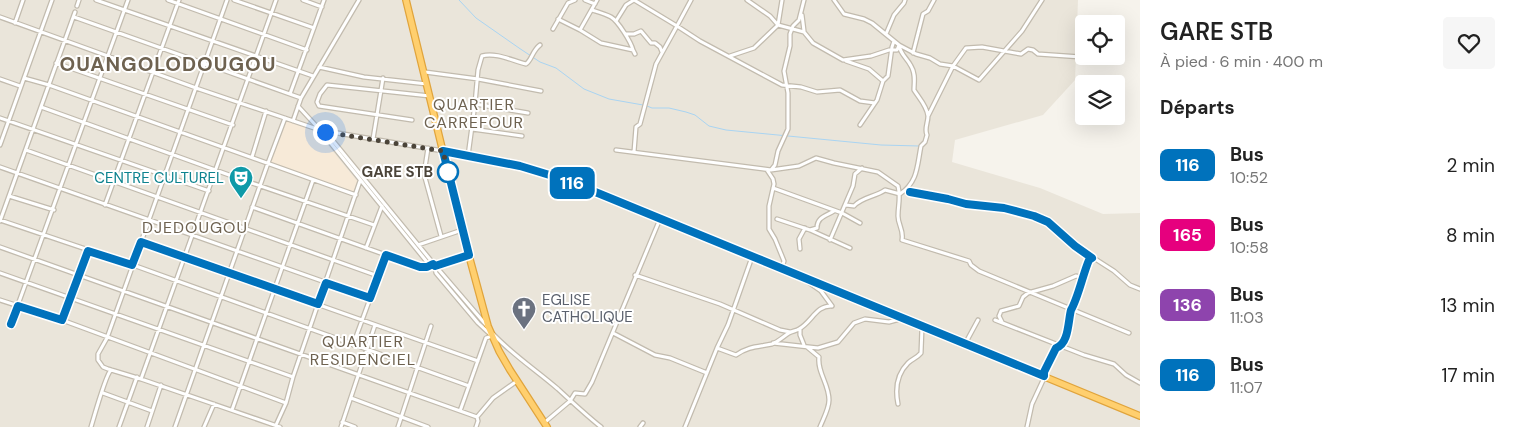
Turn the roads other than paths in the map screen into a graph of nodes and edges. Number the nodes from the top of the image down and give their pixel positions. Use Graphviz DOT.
graph roads {
  1 [pos="23,0"];
  2 [pos="52,0"];
  3 [pos="79,0"];
  4 [pos="96,0"];
  5 [pos="128,0"];
  6 [pos="168,0"];
  7 [pos="227,0"];
  8 [pos="234,0"];
  9 [pos="276,0"];
  10 [pos="302,0"];
  11 [pos="324,0"];
  12 [pos="359,0"];
  13 [pos="406,0"];
  14 [pos="575,0"];
  15 [pos="585,0"];
  16 [pos="598,0"];
  17 [pos="634,0"];
  18 [pos="691,0"];
  19 [pos="748,0"];
  20 [pos="782,0"];
  21 [pos="804,0"];
  22 [pos="834,0"];
  23 [pos="905,0"];
  24 [pos="934,0"];
  25 [pos="1042,0"];
  26 [pos="178,2"];
  27 [pos="569,2"];
  28 [pos="595,4"];
  29 [pos="77,6"];
  30 [pos="322,7"];
  31 [pos="125,10"];
  32 [pos="592,10"];
  33 [pos="75,12"];
  34 [pos="272,13"];
  35 [pos="802,13"];
  36 [pos="0,17"];
  37 [pos="74,17"];
  38 [pos="220,18"];
  39 [pos="558,19"];
  40 [pos="616,21"];
  41 [pos="15,23"];
  42 [pos="168,25"];
  43 [pos="778,25"];
  44 [pos="677,26"];
  45 [pos="314,28"];
  46 [pos="553,28"];
  47 [pos="792,28"];
  48 [pos="580,30"];
  49 [pos="41,32"];
  50 [pos="804,32"];
  51 [pos="117,33"];
  52 [pos="626,34"];
  53 [pos="886,34"];
  54 [pos="264,35"];
  55 [pos="64,40"];
  56 [pos="894,41"];
  57 [pos="212,42"];
  58 [pos="540,45"];
  59 [pos="899,45"];
  60 [pos="161,49"];
  61 [pos="307,50"];
  62 [pos="632,50"];
  63 [pos="892,50"];
  64 [pos="662,52"];
  65 [pos="913,52"];
  66 [pos="1004,52"];
  67 [pos="635,54"];
  68 [pos="109,55"];
  69 [pos="730,56"];
  70 [pos="256,57"];
  71 [pos="1075,57"];
  72 [pos="843,60"];
  73 [pos="56,63"];
  74 [pos="204,63"];
  75 [pos="953,66"];
  76 [pos="319,67"];
  77 [pos="153,71"];
  78 [pos="300,71"];
  79 [pos="424,72"];
  80 [pos="313,76"];
  81 [pos="24,78"];
  82 [pos="383,78"];
  83 [pos="0,79"];
  84 [pos="101,79"];
  85 [pos="478,79"];
  86 [pos="248,80"];
  87 [pos="883,80"];
  88 [pos="427,84"];
  89 [pos="49,85"];
  90 [pos="20,86"];
  91 [pos="787,86"];
  92 [pos="196,88"];
  93 [pos="541,91"];
  94 [pos="380,92"];
  95 [pos="144,94"];
  96 [pos="290,94"];
  97 [pos="430,96"];
  98 [pos="301,98"];
  99 [pos="92,102"];
  100 [pos="875,102"];
  101 [pos="240,103"];
  102 [pos="475,104"];
  103 [pos="298,106"];
  104 [pos="41,107"];
  105 [pos="188,110"];
  106 [pos="266,111"];
  107 [pos="377,113"];
  108 [pos="528,113"];
  109 [pos="136,116"];
  110 [pos="928,116"];
  111 [pos="0,118"];
  112 [pos="285,118"];
  113 [pos="412,120"];
  114 [pos="8,121"];
  115 [pos="293,121"];
  116 [pos="84,123"];
  117 [pos="232,125"];
  118 [pos="860,125"];
  119 [pos="472,129"];
  120 [pos="34,130"];
  121 [pos="320,130"];
  122 [pos="325,132"];
  123 [pos="180,133"];
  124 [pos="522,136"];
  125 [pos="129,139"];
  126 [pos="373,139"];
  127 [pos="0,145"];
  128 [pos="77,145"];
  129 [pos="224,148"];
  130 [pos="428,148"];
  131 [pos="26,150"];
  132 [pos="616,150"];
  133 [pos="443,151"];
  134 [pos="634,152"];
  135 [pos="172,154"];
  136 [pos="468,156"];
  137 [pos="252,157"];
  138 [pos="121,160"];
  139 [pos="268,163"];
  140 [pos="70,166"];
  141 [pos="0,167"];
  142 [pos="862,168"];
  143 [pos="216,170"];
  144 [pos="769,170"];
  145 [pos="17,173"];
  146 [pos="164,176"];
  147 [pos="313,180"];
  148 [pos="112,181"];
  149 [pos="360,181"];
  150 [pos="260,185"];
  151 [pos="773,188"];
  152 [pos="61,189"];
  153 [pos="209,191"];
  154 [pos="910,192"];
  155 [pos="900,194"];
  156 [pos="356,195"];
  157 [pos="9,196"];
  158 [pos="157,197"];
  159 [pos="306,201"];
  160 [pos="105,204"];
  161 [pos="382,205"];
  162 [pos="846,205"];
  163 [pos="252,207"];
  164 [pos="54,210"];
  165 [pos="835,210"];
  166 [pos="201,212"];
  167 [pos="842,213"];
  168 [pos="348,216"];
  169 [pos="776,218"];
  170 [pos="149,219"];
  171 [pos="661,219"];
  172 [pos="0,220"];
  173 [pos="298,223"];
  174 [pos="860,223"];
  175 [pos="374,225"];
  176 [pos="245,228"];
  177 [pos="805,228"];
  178 [pos="462,230"];
  179 [pos="810,230"];
  180 [pos="44,235"];
  181 [pos="192,235"];
  182 [pos="441,236"];
  183 [pos="341,239"];
  184 [pos="830,240"];
  185 [pos="141,242"];
  186 [pos="290,245"];
  187 [pos="418,245"];
  188 [pos="0,247"];
  189 [pos="366,248"];
  190 [pos="850,248"];
  191 [pos="800,249"];
  192 [pos="88,251"];
  193 [pos="237,251"];
  194 [pos="386,255"];
  195 [pos="469,255"];
  196 [pos="752,256"];
  197 [pos="184,258"];
  198 [pos="1092,258"];
  199 [pos="36,260"];
  200 [pos="334,260"];
  201 [pos="132,265"];
  202 [pos="433,265"];
  203 [pos="282,268"];
  204 [pos="782,268"];
  205 [pos="0,273"];
  206 [pos="80,274"];
  207 [pos="229,274"];
  208 [pos="378,276"];
  209 [pos="636,276"];
  210 [pos="801,276"];
  211 [pos="1082,277"];
  212 [pos="28,282"];
  213 [pos="176,282"];
  214 [pos="326,283"];
  215 [pos="1140,289"];
  216 [pos="124,290"];
  217 [pos="274,290"];
  218 [pos="1028,293"];
  219 [pos="221,297"];
  220 [pos="72,298"];
  221 [pos="370,298"];
  222 [pos="0,300"];
  223 [pos="318,304"];
  224 [pos="18,306"];
  225 [pos="168,307"];
  226 [pos="734,310"];
  227 [pos="1071,310"];
  228 [pos="266,314"];
  229 [pos="115,315"];
  230 [pos="904,319"];
  231 [pos="62,320"];
  232 [pos="362,320"];
  233 [pos="978,320"];
  234 [pos="995,320"];
  235 [pos="212,322"];
  236 [pos="1002,323"];
  237 [pos="11,324"];
  238 [pos="375,325"];
  239 [pos="431,326"];
  240 [pos="922,326"];
  241 [pos="800,329"];
  242 [pos="160,330"];
  243 [pos="310,330"];
  244 [pos="490,330"];
  245 [pos="790,332"];
  246 [pos="613,333"];
  247 [pos="1129,333"];
  248 [pos="107,338"];
  249 [pos="257,339"];
  250 [pos="427,342"];
  251 [pos="353,344"];
  252 [pos="773,344"];
  253 [pos="965,344"];
  254 [pos="204,346"];
  255 [pos="805,346"];
  256 [pos="1061,346"];
  257 [pos="717,348"];
  258 [pos="368,350"];
  259 [pos="152,352"];
  260 [pos="301,355"];
  261 [pos="478,360"];
  262 [pos="248,362"];
  263 [pos="417,367"];
  264 [pos="195,369"];
  265 [pos="111,370"];
  266 [pos="707,373"];
  267 [pos="359,375"];
  268 [pos="1044,376"];
  269 [pos="137,377"];
  270 [pos="293,377"];
  271 [pos="142,378"];
  272 [pos="517,381"];
  273 [pos="1140,382"];
  274 [pos="161,385"];
  275 [pos="241,386"];
  276 [pos="469,386"];
  277 [pos="103,393"];
  278 [pos="408,393"];
  279 [pos="187,394"];
  280 [pos="351,398"];
  281 [pos="570,401"];
  282 [pos="128,402"];
  283 [pos="214,404"];
  284 [pos="286,404"];
  285 [pos="898,404"];
  286 [pos="232,410"];
  287 [pos="152,411"];
  288 [pos="460,411"];
  289 [pos="1140,416"];
  290 [pos="401,417"];
  291 [pos="477,417"];
  292 [pos="263,422"];
  293 [pos="342,422"];
  294 [pos="643,423"];
  295 [pos="546,425"];
  296 [pos="278,426"];
  297 [pos="91,427"];
  298 [pos="119,427"];
  299 [pos="147,427"];
  300 [pos="175,427"];
  301 [pos="204,427"];
  302 [pos="260,427"];
  303 [pos="340,427"];
  304 [pos="355,427"];
  305 [pos="398,427"];
  306 [pos="428,427"];
  307 [pos="476,427"];
  308 [pos="601,427"];
  309 [pos="640,427"];
  310 [pos="685,427"];
  311 [pos="820,427"];
  312 [pos="1027,427"];
  1 -- 41 [label="street"];
  2 -- 49 [label="street"];
  3 -- 29 [label="street"];
  4 -- 31 [label="street"];
  5 -- 31 [label="street"];
  6 -- 26 [label="street"];
  7 -- 38 [label="street"];
  8 -- 34 [label="street"];
  9 -- 34 [label="street"];
  10 -- 30 [label="street"];
  11 -- 30 [label="street"];
  12 -- 76 [label="street"];
  13 -- 79 [label="highway"];
  14 -- 27 [label="street"];
  15 -- 28 [label="street"];
  16 -- 28 [label="street"];
  17 -- 40 [label="street"];
  17 -- 44 [label="street"];
  18 -- 44 [label="street"];
  19 -- 43 [label="street"];
  20 -- 43 [label="street"];
  21 -- 35 [label="street"];
  22 -- 53 [label="street"];
  23 -- 53 [label="street"];
  24 -- 65 [label="street"];
  25 -- 66 [label="street"];
  26 -- 38 [label="street"];
  26 -- 42 [label="street"];
  27 -- 39 [label="street"];
  28 -- 32 [label="street"];
  30 -- 45 [label="street"];
  31 -- 42 [label="street"];
  31 -- 51 [label="street"];
  32 -- 40 [label="street"];
  32 -- 48 [label="street"];
  33 -- 37 [label="street"];
  34 -- 45 [label="street"];
  34 -- 54 [label="street"];
  35 -- 47 [label="street"];
  35 -- 50 [label="street"];
  36 -- 41 [label="street"];
  37 -- 51 [label="street"];
  37 -- 55 [label="street"];
  38 -- 54 [label="street"];
  38 -- 57 [label="street"];
  39 -- 46 [label="street"];
  39 -- 48 [label="street"];
  40 -- 52 [label="street"];
  41 -- 49 [label="street"];
  42 -- 57 [label="street"];
  42 -- 60 [label="street"];
  43 -- 47 [label="street"];
  43 -- 69 [label="street"];
  44 -- 64 [label="street"];
  44 -- 69 [label="street"];
  45 -- 61 [label="street"];
  47 -- 50 [label="street"];
  47 -- 91 [label="street"];
  48 -- 62 [label="street"];
  49 -- 55 [label="street"];
  49 -- 81 [label="street"];
  50 -- 72 [label="street"];
  51 -- 60 [label="street"];
  51 -- 68 [label="street"];
  52 -- 62 [label="street"];
  52 -- 64 [label="street"];
  53 -- 56 [label="street"];
  54 -- 61 [label="street"];
  54 -- 70 [label="street"];
  55 -- 68 [label="street"];
  55 -- 73 [label="street"];
  56 -- 59 [label="street"];
  56 -- 63 [label="street"];
  57 -- 70 [label="street"];
  57 -- 74 [label="street"];
  58 -- 85 [label="street"];
  59 -- 63 [label="street"];
  59 -- 65 [label="street"];
  59 -- 110 [label="street"];
  60 -- 74 [label="street"];
  60 -- 77 [label="street"];
  61 -- 78 [label="street"];
  62 -- 67 [label="street"];
  63 -- 72 [label="street"];
  63 -- 87 [label="street"];
  64 -- 134 [label="street"];
  65 -- 75 [label="street"];
  66 -- 71 [label="street"];
  66 -- 75 [label="street"];
  66 -- 75 [label="street"];
  68 -- 77 [label="street"];
  68 -- 84 [label="street"];
  69 -- 91 [label="street"];
  70 -- 78 [label="street"];
  70 -- 86 [label="street"];
  72 -- 87 [label="street"];
  73 -- 84 [label="street"];
  73 -- 89 [label="street"];
  74 -- 86 [label="street"];
  74 -- 92 [label="street"];
  75 -- 110 [label="street"];
  76 -- 80 [label="street"];
  76 -- 82 [label="street"];
  77 -- 92 [label="street"];
  77 -- 95 [label="street"];
  78 -- 80 [label="street"];
  78 -- 96 [label="street"];
  79 -- 85 [label="street"];
  79 -- 88 [label="highway"];
  80 -- 98 [label="street"];
  81 -- 89 [label="street"];
  81 -- 90 [label="street"];
  82 -- 88 [label="street"];
  82 -- 94 [label="street"];
  83 -- 90 [label="street"];
  84 -- 95 [label="street"];
  84 -- 99 [label="street"];
  85 -- 93 [label="street"];
  85 -- 102 [label="street"];
  86 -- 96 [label="street"];
  86 -- 101 [label="street"];
  87 -- 100 [label="street"];
  88 -- 97 [label="highway"];
  89 -- 99 [label="street"];
  89 -- 104 [label="street"];
  90 -- 114 [label="street"];
  91 -- 100 [label="street"];
  91 -- 144 [label="street"];
  92 -- 101 [label="street"];
  92 -- 105 [label="street"];
  94 -- 97 [label="street"];
  94 -- 107 [label="street"];
  94 -- 107 [label="street"];
  95 -- 105 [label="street"];
  95 -- 109 [label="street"];
  96 -- 98 [label="street"];
  97 -- 133 [label="highway"];
  98 -- 103 [label="street"];
  99 -- 109 [label="street"];
  99 -- 116 [label="street"];
  100 -- 118 [label="street"];
  101 -- 106 [label="street"];
  101 -- 117 [label="street"];
  102 -- 108 [label="street"];
  102 -- 119 [label="street"];
  103 -- 115 [label="street"];
  103 -- 121 [label="street"];
  104 -- 116 [label="street"];
  104 -- 120 [label="street"];
  105 -- 117 [label="street"];
  105 -- 123 [label="street"];
  106 -- 112 [label="street"];
  106 -- 137 [label="street"];
  107 -- 113 [label="street"];
  107 -- 126 [label="street"];
  109 -- 123 [label="street"];
  109 -- 125 [label="street"];
  110 -- 155 [label="street"];
  111 -- 114 [label="street"];
  112 -- 115 [label="street"];
  112 -- 139 [label="street"];
  114 -- 120 [label="street"];
  114 -- 127 [label="street"];
  115 -- 121 [label="street"];
  116 -- 125 [label="street"];
  116 -- 128 [label="street"];
  117 -- 129 [label="street"];
  119 -- 124 [label="street"];
  119 -- 136 [label="street"];
  120 -- 128 [label="street"];
  120 -- 131 [label="street"];
  121 -- 122 [label="street"];
  121 -- 149 [label="street"];
  122 -- 126 [label="street"];
  122 -- 161 [label="street"];
  123 -- 129 [label="street"];
  123 -- 135 [label="street"];
  125 -- 135 [label="street"];
  125 -- 138 [label="street"];
  126 -- 130 [label="street"];
  128 -- 138 [label="street"];
  128 -- 140 [label="street"];
  129 -- 137 [label="street"];
  129 -- 143 [label="street"];
  130 -- 133 [label="street"];
  130 -- 182 [label="street"];
  131 -- 140 [label="street"];
  131 -- 145 [label="street"];
  132 -- 134 [label="street"];
  133 -- 136 [label="highway"];
  133 -- 178 [label="highway"];
  134 -- 144 [label="street"];
  135 -- 143 [label="street"];
  135 -- 146 [label="street"];
  136 -- 171 [label="highway"];
  137 -- 139 [label="street"];
  138 -- 146 [label="street"];
  138 -- 148 [label="street"];
  139 -- 147 [label="street"];
  139 -- 150 [label="street"];
  140 -- 148 [label="street"];
  140 -- 152 [label="street"];
  141 -- 145 [label="street"];
  142 -- 144 [label="street"];
  142 -- 155 [label="street"];
  142 -- 162 [label="street"];
  143 -- 150 [label="street"];
  143 -- 153 [label="street"];
  144 -- 151 [label="street"];
  145 -- 152 [label="street"];
  145 -- 157 [label="street"];
  146 -- 153 [label="street"];
  146 -- 158 [label="street"];
  147 -- 156 [label="street"];
  147 -- 159 [label="street"];
  148 -- 158 [label="street"];
  148 -- 160 [label="street"];
  149 -- 156 [label="street"];
  149 -- 161 [label="street"];
  150 -- 159 [label="street"];
  150 -- 163 [label="street"];
  151 -- 165 [label="street"];
  151 -- 204 [label="street"];
  152 -- 160 [label="street"];
  152 -- 164 [label="street"];
  153 -- 166 [label="street"];
  154 -- 198 [label="street"];
  155 -- 162 [label="street"];
  155 -- 218 [label="street"];
  156 -- 168 [label="street"];
  157 -- 164 [label="street"];
  157 -- 172 [label="street"];
  158 -- 166 [label="street"];
  158 -- 170 [label="street"];
  159 -- 168 [label="street"];
  159 -- 173 [label="street"];
  160 -- 170 [label="street"];
  161 -- 175 [label="street"];
  161 -- 187 [label="street"];
  161 -- 202 [label="street"];
  162 -- 167 [label="street"];
  163 -- 173 [label="street"];
  163 -- 176 [label="street"];
  164 -- 180 [label="street"];
  165 -- 167 [label="street"];
  165 -- 179 [label="street"];
  166 -- 176 [label="street"];
  166 -- 181 [label="street"];
  167 -- 174 [label="street"];
  167 -- 184 [label="street"];
  168 -- 175 [label="street"];
  168 -- 183 [label="street"];
  169 -- 177 [label="street"];
  170 -- 181 [label="street"];
  170 -- 185 [label="street"];
  171 -- 196 [label="highway"];
  171 -- 209 [label="street"];
  172 -- 180 [label="street"];
  173 -- 183 [label="street"];
  173 -- 186 [label="street"];
  175 -- 189 [label="street"];
  176 -- 186 [label="street"];
  176 -- 193 [label="street"];
  177 -- 179 [label="street"];
  177 -- 191 [label="street"];
  178 -- 182 [label="street"];
  178 -- 195 [label="highway"];
  179 -- 184 [label="street"];
  180 -- 192 [label="street"];
  180 -- 199 [label="street"];
  181 -- 193 [label="street"];
  181 -- 197 [label="street"];
  182 -- 187 [label="street"];
  183 -- 189 [label="street"];
  183 -- 200 [label="street"];
  184 -- 190 [label="street"];
  185 -- 197 [label="street"];
  185 -- 201 [label="street"];
  186 -- 200 [label="street"];
  186 -- 203 [label="street"];
  187 -- 202 [label="street"];
  188 -- 199 [label="street"];
  189 -- 194 [label="street"];
  192 -- 201 [label="street"];
  192 -- 206 [label="street"];
  193 -- 203 [label="street"];
  193 -- 207 [label="street"];
  194 -- 202 [label="street"];
  194 -- 208 [label="street"];
  195 -- 202 [label="street"];
  195 -- 244 [label="highway"];
  196 -- 204 [label="highway"];
  196 -- 226 [label="street"];
  197 -- 207 [label="street"];
  197 -- 213 [label="street"];
  198 -- 211 [label="street"];
  198 -- 215 [label="street"];
  199 -- 206 [label="street"];
  199 -- 212 [label="street"];
  200 -- 208 [label="street"];
  200 -- 214 [label="street"];
  201 -- 213 [label="street"];
  201 -- 216 [label="street"];
  202 -- 244 [label="street"];
  202 -- 244 [label="street"];
  203 -- 214 [label="street"];
  203 -- 217 [label="street"];
  204 -- 210 [label="highway"];
  205 -- 212 [label="street"];
  206 -- 216 [label="street"];
  206 -- 220 [label="street"];
  207 -- 217 [label="street"];
  207 -- 219 [label="street"];
  208 -- 221 [label="street"];
  209 -- 226 [label="street"];
  209 -- 246 [label="street"];
  210 -- 230 [label="highway"];
  210 -- 241 [label="street"];
  211 -- 218 [label="street"];
  211 -- 227 [label="street"];
  212 -- 220 [label="street"];
  212 -- 224 [label="street"];
  213 -- 219 [label="street"];
  213 -- 225 [label="street"];
  214 -- 221 [label="street"];
  214 -- 223 [label="street"];
  216 -- 225 [label="street"];
  216 -- 229 [label="street"];
  217 -- 223 [label="street"];
  217 -- 228 [label="street"];
  218 -- 227 [label="street"];
  218 -- 236 [label="street"];
  219 -- 228 [label="street"];
  219 -- 235 [label="street"];
  220 -- 229 [label="street"];
  220 -- 231 [label="street"];
  221 -- 232 [label="street"];
  222 -- 224 [label="street"];
  223 -- 232 [label="street"];
  223 -- 243 [label="street"];
  224 -- 231 [label="street"];
  224 -- 237 [label="street"];
  225 -- 235 [label="street"];
  225 -- 242 [label="street"];
  226 -- 245 [label="street"];
  226 -- 257 [label="street"];
  227 -- 247 [label="street"];
  227 -- 256 [label="street"];
  228 -- 243 [label="street"];
  228 -- 249 [label="street"];
  229 -- 242 [label="street"];
  229 -- 248 [label="street"];
  230 -- 240 [label="highway"];
  230 -- 255 [label="street"];
  231 -- 248 [label="street"];
  232 -- 238 [label="street"];
  232 -- 251 [label="street"];
  233 -- 253 [label="street"];
  234 -- 236 [label="street"];
  235 -- 249 [label="street"];
  235 -- 254 [label="street"];
  236 -- 256 [label="street"];
  238 -- 250 [label="street"];
  238 -- 258 [label="street"];
  239 -- 250 [label="street"];
  240 -- 253 [label="highway"];
  240 -- 285 [label="street"];
  241 -- 245 [label="street"];
  241 -- 255 [label="street"];
  242 -- 254 [label="street"];
  242 -- 259 [label="street"];
  243 -- 251 [label="street"];
  243 -- 260 [label="street"];
  244 -- 261 [label="street"];
  244 -- 272 [label="highway"];
  244 -- 281 [label="street"];
  245 -- 252 [label="street"];
  246 -- 266 [label="street"];
  246 -- 281 [label="street"];
  248 -- 259 [label="street"];
  248 -- 265 [label="street"];
  249 -- 260 [label="street"];
  249 -- 262 [label="street"];
  250 -- 261 [label="street"];
  250 -- 263 [label="street"];
  251 -- 258 [label="street"];
  252 -- 255 [label="street"];
  252 -- 257 [label="street"];
  253 -- 268 [label="highway"];
  254 -- 262 [label="street"];
  254 -- 264 [label="street"];
  255 -- 311 [label="street"];
  256 -- 268 [label="street"];
  256 -- 273 [label="street"];
  257 -- 266 [label="street"];
  258 -- 263 [label="street"];
  258 -- 267 [label="street"];
  259 -- 264 [label="street"];
  259 -- 271 [label="street"];
  260 -- 267 [label="street"];
  260 -- 270 [label="street"];
  261 -- 276 [label="street"];
  262 -- 270 [label="street"];
  262 -- 275 [label="street"];
  263 -- 276 [label="street"];
  263 -- 278 [label="street"];
  264 -- 275 [label="street"];
  264 -- 279 [label="street"];
  265 -- 269 [label="street"];
  265 -- 277 [label="street"];
  266 -- 310 [label="street"];
  267 -- 278 [label="street"];
  267 -- 280 [label="street"];
  268 -- 289 [label="highway"];
  268 -- 312 [label="street"];
  269 -- 271 [label="street"];
  269 -- 282 [label="street"];
  270 -- 284 [label="street"];
  271 -- 274 [label="street"];
  272 -- 291 [label="street"];
  272 -- 295 [label="highway"];
  274 -- 279 [label="street"];
  274 -- 287 [label="street"];
  275 -- 284 [label="street"];
  275 -- 286 [label="street"];
  276 -- 288 [label="street"];
  277 -- 282 [label="street"];
  277 -- 297 [label="street"];
  278 -- 288 [label="street"];
  278 -- 290 [label="street"];
  279 -- 283 [label="street"];
  279 -- 300 [label="street"];
  280 -- 290 [label="street"];
  280 -- 293 [label="street"];
  281 -- 295 [label="street"];
  281 -- 308 [label="street"];
  282 -- 287 [label="street"];
  282 -- 298 [label="street"];
  283 -- 286 [label="street"];
  283 -- 301 [label="street"];
  284 -- 296 [label="street"];
  286 -- 292 [label="street"];
  287 -- 299 [label="street"];
  288 -- 291 [label="street"];
  290 -- 305 [label="street"];
  290 -- 306 [label="street"];
  291 -- 307 [label="street"];
  292 -- 296 [label="street"];
  292 -- 302 [label="street"];
  293 -- 303 [label="street"];
  293 -- 304 [label="street"];
  294 -- 309 [label="street"];
}
